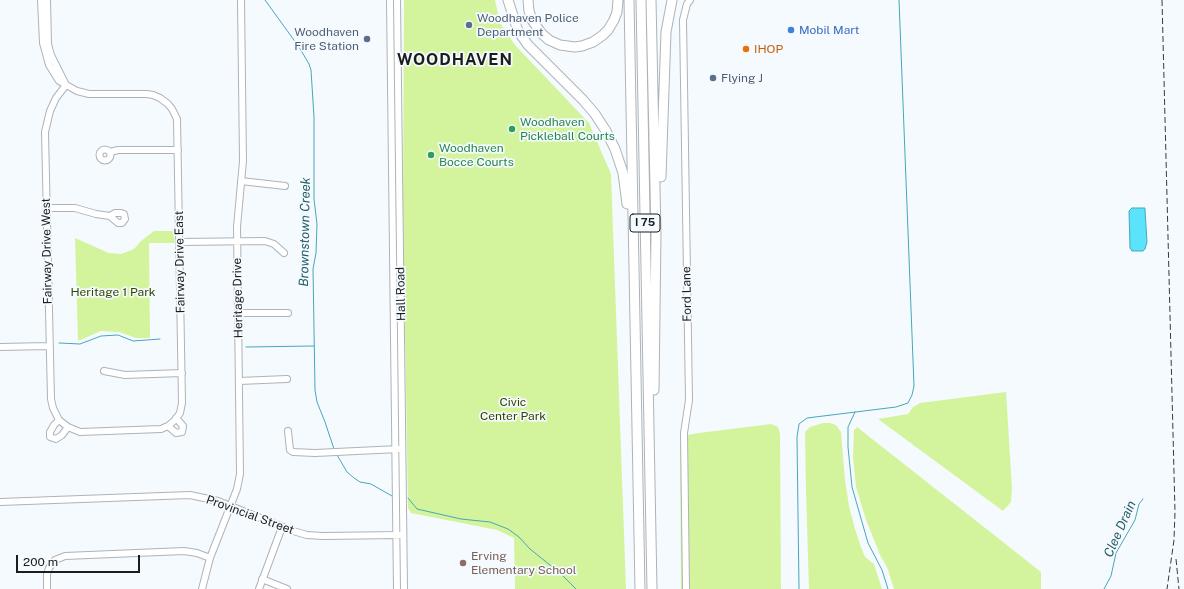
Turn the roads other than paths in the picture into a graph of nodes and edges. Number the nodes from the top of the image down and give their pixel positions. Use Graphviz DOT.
graph roads {
  1 [pos="41,0"];
  2 [pos="47,0"];
  3 [pos="242,0"];
  4 [pos="390,0"];
  5 [pos="397,0"];
  6 [pos="508,0"];
  7 [pos="528,0"];
  8 [pos="618,0"];
  9 [pos="629,0"];
  10 [pos="641,0"];
  11 [pos="651,0"];
  12 [pos="672,0"];
  13 [pos="690,0"];
  14 [pos="390,18"];
  15 [pos="397,18"];
  16 [pos="45,24"];
  17 [pos="391,78"];
  18 [pos="398,78"];
  19 [pos="66,85"];
  20 [pos="178,150"];
  21 [pos="110,152"];
  22 [pos="392,174"];
  23 [pos="399,174"];
  24 [pos="241,181"];
  25 [pos="285,186"];
  26 [pos="46,208"];
  27 [pos="110,216"];
  28 [pos="656,234"];
  29 [pos="237,241"];
  30 [pos="180,242"];
  31 [pos="284,253"];
  32 [pos="400,259"];
  33 [pos="393,260"];
  34 [pos="633,266"];
  35 [pos="238,313"];
  36 [pos="288,313"];
  37 [pos="50,346"];
  38 [pos="0,347"];
  39 [pos="104,371"];
  40 [pos="182,373"];
  41 [pos="287,380"];
  42 [pos="239,381"];
  43 [pos="59,420"];
  44 [pos="68,427"];
  45 [pos="288,431"];
  46 [pos="650,445"];
  47 [pos="403,449"];
  48 [pos="396,450"];
  49 [pos="0,502"];
  50 [pos="231,506"];
  51 [pos="282,526"];
  52 [pos="397,535"];
  53 [pos="404,535"];
  54 [pos="210,558"];
  55 [pos="262,579"];
  56 [pos="47,589"];
  57 [pos="202,589"];
  58 [pos="259,589"];
  59 [pos="287,589"];
  60 [pos="397,589"];
  61 [pos="404,589"];
  62 [pos="640,589"];
  63 [pos="652,589"];
  64 [pos="686,589"];
  1 -- 16 [label="street"];
  2 -- 16 [label="street"];
  3 -- 24 [label="street, Heritage Drive"];
  4 -- 14 [label="street, Hall Road"];
  5 -- 15 [label="street, Hall Road"];
  6 -- 34 [label="highway"];
  7 -- 8 [label="highway"];
  9 -- 34 [label="highway, I 75"];
  10 -- 46 [label="highway, I 75"];
  11 -- 28 [label="highway"];
  12 -- 28 [label="highway"];
  13 -- 64 [label="street, Ford Lane"];
  14 -- 15 [label="street"];
  14 -- 17 [label="street, Hall Road"];
  15 -- 18 [label="street, Hall Road"];
  16 -- 19 [label="street"];
  17 -- 18 [label="street"];
  17 -- 22 [label="street, Hall Road"];
  18 -- 23 [label="street, Hall Road"];
  19 -- 20 [label="street, Fairway Drive East"];
  19 -- 26 [label="street, Fairway Drive West"];
  20 -- 21 [label="street"];
  20 -- 30 [label="street, Fairway Drive East"];
  22 -- 23 [label="street"];
  22 -- 33 [label="street, Hall Road"];
  23 -- 32 [label="street, Hall Road"];
  24 -- 25 [label="street"];
  24 -- 29 [label="street, Heritage Drive"];
  26 -- 27 [label="street"];
  26 -- 37 [label="street, Fairway Drive West"];
  28 -- 46 [label="highway"];
  29 -- 30 [label="street"];
  29 -- 31 [label="street"];
  29 -- 35 [label="street, Heritage Drive"];
  30 -- 40 [label="street, Fairway Drive East"];
  32 -- 33 [label="street"];
  32 -- 47 [label="street, Hall Road"];
  33 -- 48 [label="street, Hall Road"];
  34 -- 62 [label="highway, I 75"];
  35 -- 36 [label="street"];
  35 -- 42 [label="street, Heritage Drive"];
  37 -- 38 [label="street"];
  37 -- 43 [label="street, Fairway Drive West"];
  39 -- 40 [label="street"];
  40 -- 44 [label="street, Fairway Drive East"];
  41 -- 42 [label="street"];
  42 -- 50 [label="street, Heritage Drive"];
  43 -- 44 [label="street"];
  43 -- 44 [label="street"];
  45 -- 48 [label="street"];
  46 -- 63 [label="highway, I 75"];
  47 -- 48 [label="street"];
  47 -- 53 [label="street, Hall Road"];
  48 -- 52 [label="street, Hall Road"];
  49 -- 50 [label="street, Provincial Street"];
  50 -- 51 [label="street, Provincial Street"];
  50 -- 54 [label="street, Heritage Drive"];
  51 -- 52 [label="street, Provincial Street"];
  51 -- 55 [label="street"];
  52 -- 53 [label="street, Provincial Street"];
  52 -- 60 [label="street, Hall Road"];
  53 -- 61 [label="street, Hall Road"];
  54 -- 56 [label="street"];
  54 -- 57 [label="street, Heritage Drive"];
  55 -- 58 [label="street"];
  55 -- 59 [label="street"];
}
